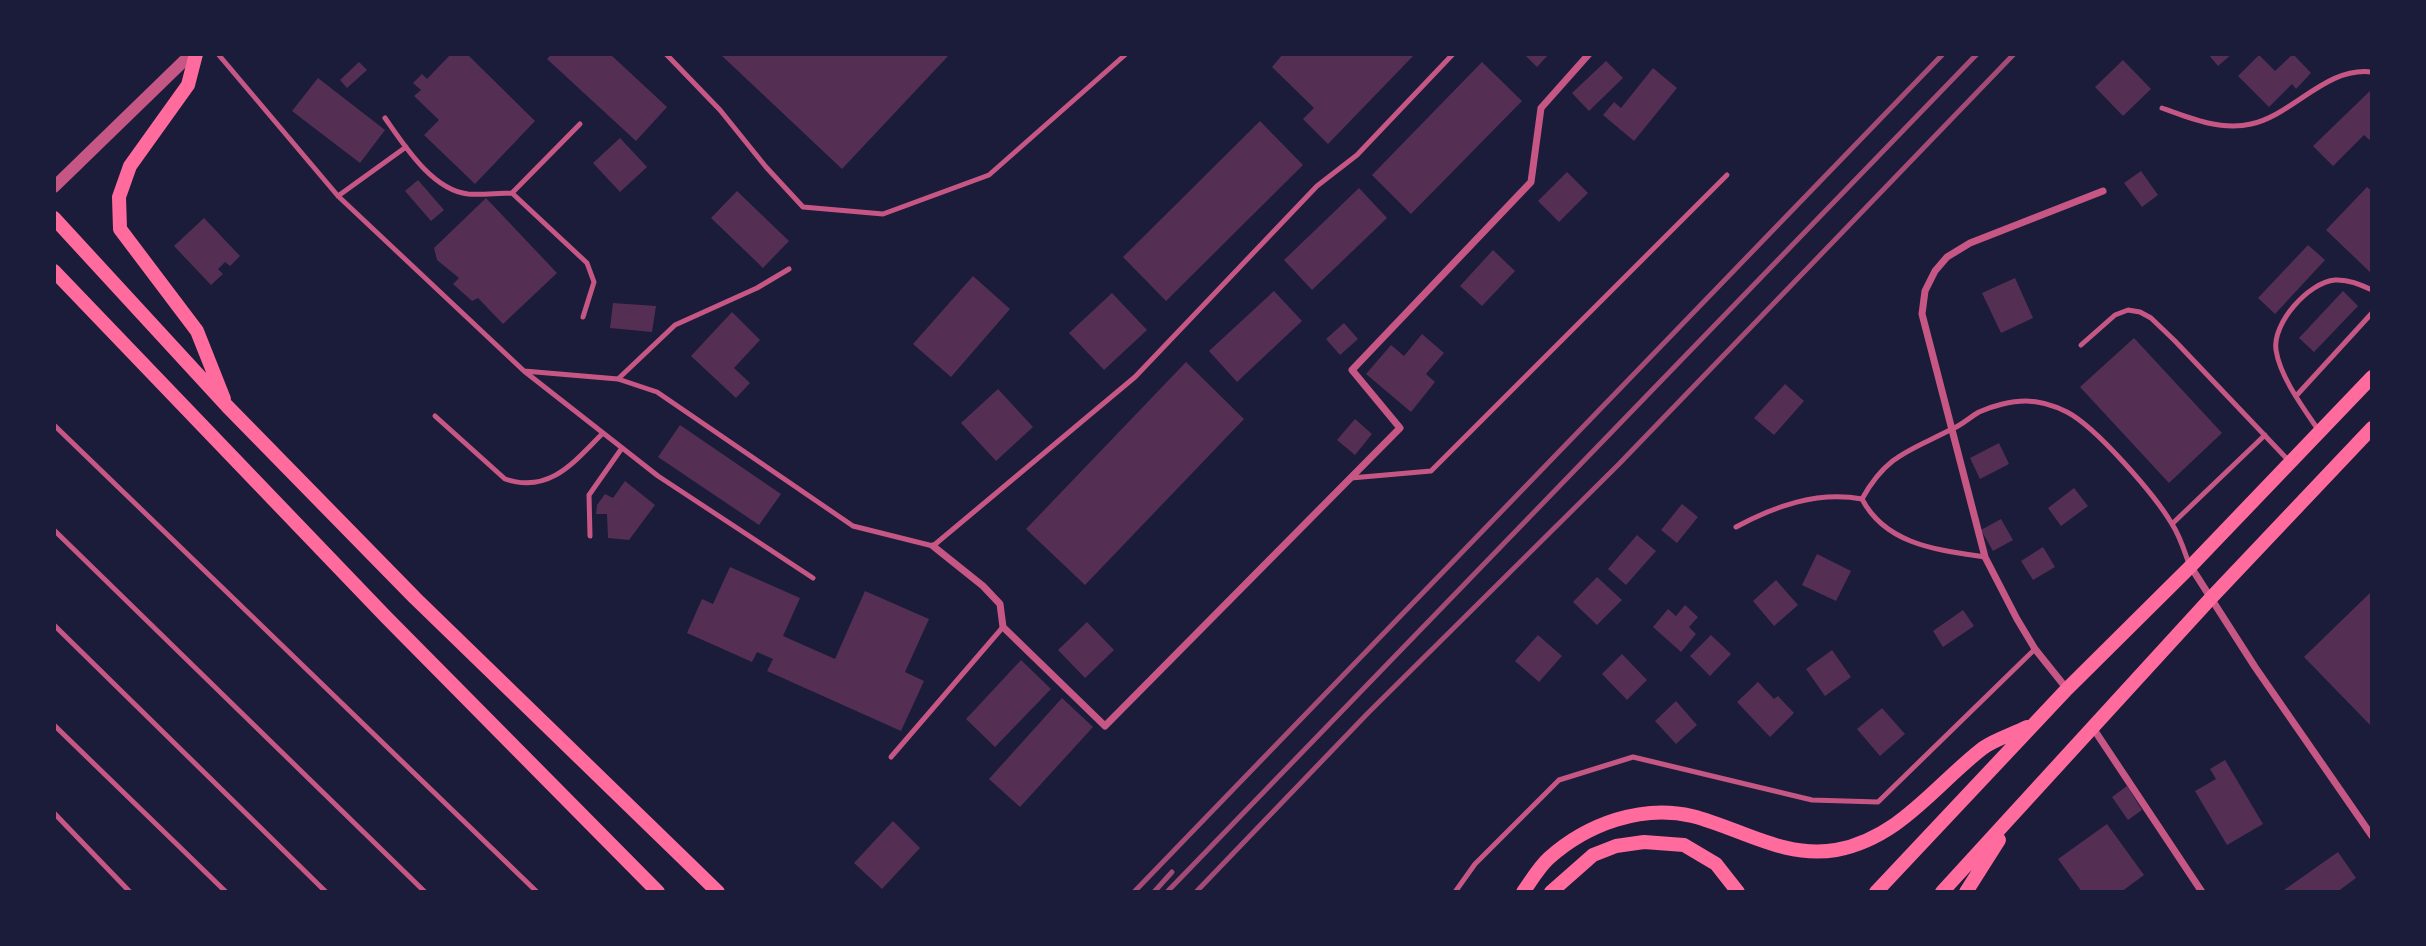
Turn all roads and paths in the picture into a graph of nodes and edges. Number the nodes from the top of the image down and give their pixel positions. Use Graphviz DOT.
graph roads {
  1 [pos="194,54"];
  2 [pos="218,54"];
  3 [pos="666,54"];
  4 [pos="1126,54"];
  5 [pos="1452,54"];
  6 [pos="1588,54"];
  7 [pos="2372,72"];
  8 [pos="2162,108"];
  9 [pos="385,118"];
  10 [pos="580,124"];
  11 [pos="406,147"];
  12 [pos="1727,175"];
  13 [pos="54,187"];
  14 [pos="2103,191"];
  15 [pos="512,192"];
  16 [pos="338,196"];
  17 [pos="54,218"];
  18 [pos="789,269"];
  19 [pos="54,271"];
  20 [pos="2372,290"];
  21 [pos="2372,313"];
  22 [pos="583,317"];
  23 [pos="2081,345"];
  24 [pos="524,371"];
  25 [pos="2372,377"];
  26 [pos="618,379"];
  27 [pos="2296,396"];
  28 [pos="227,406"];
  29 [pos="435,416"];
  30 [pos="54,425"];
  31 [pos="1954,429"];
  32 [pos="2371,429"];
  33 [pos="2319,432"];
  34 [pos="603,433"];
  35 [pos="2265,435"];
  36 [pos="622,448"];
  37 [pos="2290,462"];
  38 [pos="1350,478"];
  39 [pos="1862,499"];
  40 [pos="2172,524"];
  41 [pos="1736,527"];
  42 [pos="54,530"];
  43 [pos="590,536"];
  44 [pos="933,546"];
  45 [pos="1985,557"];
  46 [pos="2190,566"];
  47 [pos="813,578"];
  48 [pos="2211,598"];
  49 [pos="54,625"];
  50 [pos="1003,628"];
  51 [pos="2035,649"];
  52 [pos="2067,689"];
  53 [pos="2034,723"];
  54 [pos="54,725"];
  55 [pos="2093,727"];
  56 [pos="891,757"];
  57 [pos="2017,811"];
  58 [pos="54,813"];
  59 [pos="2372,836"];
  60 [pos="130,892"];
  61 [pos="226,892"];
  62 [pos="326,892"];
  63 [pos="425,892"];
  64 [pos="537,892"];
  65 [pos="658,892"];
  66 [pos="718,892"];
  67 [pos="1455,892"];
  68 [pos="1523,892"];
  69 [pos="1551,892"];
  70 [pos="1738,892"];
  71 [pos="1876,892"];
  72 [pos="1942,892"];
  73 [pos="1966,892"];
  74 [pos="2202,892"];
  1 -- 13 [label="street"];
  1 -- 28 [label="main road"];
  2 -- 16 [label="lane"];
  3 -- 4 [label="lane"];
  5 -- 44 [label="lane"];
  6 -- 38 [label="street"];
  7 -- 8 [label="lane"];
  9 -- 11 [label="lane"];
  10 -- 15 [label="lane"];
  11 -- 15 [label="lane"];
  11 -- 16 [label="lane"];
  12 -- 38 [label="lane"];
  14 -- 31 [label="street"];
  15 -- 22 [label="lane"];
  16 -- 24 [label="lane"];
  17 -- 28 [label="main road"];
  18 -- 26 [label="lane"];
  19 -- 65 [label="main road"];
  20 -- 27 [label="lane"];
  21 -- 27 [label="lane"];
  23 -- 35 [label="lane"];
  24 -- 26 [label="lane"];
  24 -- 34 [label="lane"];
  25 -- 33 [label="main road"];
  26 -- 44 [label="lane"];
  27 -- 33 [label="lane"];
  28 -- 66 [label="main road"];
  29 -- 34 [label="lane"];
  30 -- 64 [label="lane"];
  31 -- 39 [label="lane"];
  31 -- 40 [label="lane"];
  31 -- 45 [label="street"];
  32 -- 48 [label="main road"];
  33 -- 37 [label="main road"];
  34 -- 36 [label="lane"];
  35 -- 37 [label="lane"];
  35 -- 40 [label="lane"];
  36 -- 43 [label="lane"];
  36 -- 47 [label="lane"];
  37 -- 46 [label="main road"];
  38 -- 50 [label="street"];
  39 -- 41 [label="lane"];
  39 -- 45 [label="lane"];
  40 -- 46 [label="lane"];
  42 -- 63 [label="lane"];
  44 -- 50 [label="street"];
  45 -- 51 [label="street"];
  46 -- 48 [label="street"];
  46 -- 52 [label="main road"];
  48 -- 55 [label="main road"];
  48 -- 59 [label="street"];
  49 -- 62 [label="lane"];
  50 -- 56 [label="lane"];
  51 -- 52 [label="street"];
  51 -- 67 [label="lane"];
  52 -- 53 [label="main road"];
  53 -- 68 [label="main road"];
  53 -- 71 [label="main road"];
  54 -- 61 [label="lane"];
  55 -- 57 [label="main road"];
  55 -- 74 [label="street"];
  57 -- 72 [label="main road"];
  57 -- 73 [label="main road"];
  58 -- 60 [label="lane"];
  69 -- 70 [label="main road"];
}
